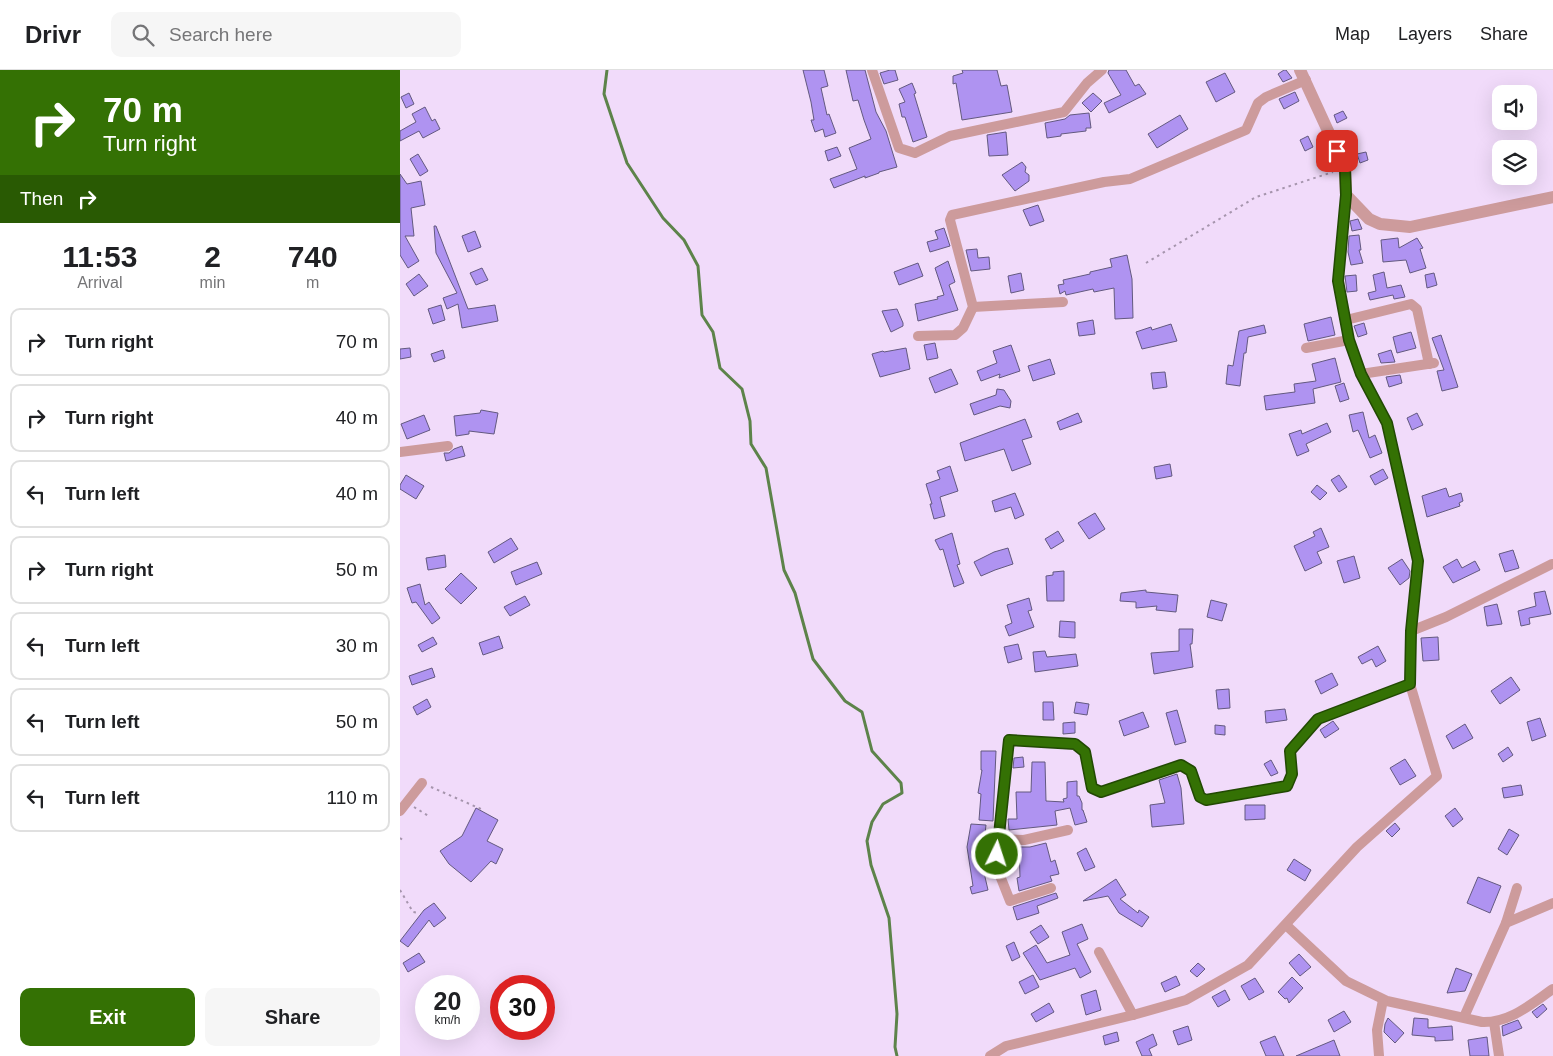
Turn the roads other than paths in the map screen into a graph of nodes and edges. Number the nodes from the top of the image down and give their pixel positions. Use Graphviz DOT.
graph roads {
  1 [pos="872,70"];
  2 [pos="1102,70"];
  3 [pos="1303,75"];
  4 [pos="1346,195"];
  5 [pos="1553,196"];
  6 [pos="1062,302"];
  7 [pos="973,307"];
  8 [pos="1346,320"];
  9 [pos="918,336"];
  10 [pos="1349,340"];
  11 [pos="1306,348"];
  12 [pos="1361,374"];
  13 [pos="448,446"];
  14 [pos="400,452"];
  15 [pos="1552,564"];
  16 [pos="1411,631"];
  17 [pos="1410,684"];
  18 [pos="422,783"];
  19 [pos="400,811"];
  20 [pos="1068,830"];
  21 [pos="998,839"];
  22 [pos="1051,888"];
  23 [pos="1517,888"];
  24 [pos="1553,903"];
  25 [pos="1506,923"];
  26 [pos="1286,925"];
  27 [pos="1099,952"];
  28 [pos="1553,989"];
  29 [pos="1383,1000"];
  30 [pos="1133,1015"];
  31 [pos="1464,1017"];
  32 [pos="1494,1022"];
  33 [pos="990,1056"];
  34 [pos="1379,1056"];
  35 [pos="1499,1056"];
  1 -- 2 [label="street"];
  3 -- 4 [label="street"];
  3 -- 7 [label="street"];
  4 -- 5 [label="street"];
  4 -- 8 [label="street"];
  6 -- 7 [label="street"];
  7 -- 9 [label="street"];
  8 -- 10 [label="street"];
  8 -- 12 [label="street"];
  10 -- 11 [label="street"];
  10 -- 12 [label="street"];
  12 -- 16 [label="street"];
  13 -- 14 [label="street"];
  15 -- 16 [label="street"];
  16 -- 17 [label="street"];
  17 -- 21 [label="street"];
  17 -- 26 [label="street"];
  18 -- 19 [label="street"];
  20 -- 21 [label="street"];
  21 -- 22 [label="street"];
  23 -- 25 [label="street"];
  24 -- 25 [label="street"];
  25 -- 31 [label="street"];
  26 -- 29 [label="street"];
  26 -- 30 [label="street"];
  27 -- 30 [label="street"];
  28 -- 32 [label="street"];
  29 -- 31 [label="street"];
  29 -- 34 [label="street"];
  30 -- 33 [label="street"];
  31 -- 32 [label="street"];
  32 -- 35 [label="street"];
}
